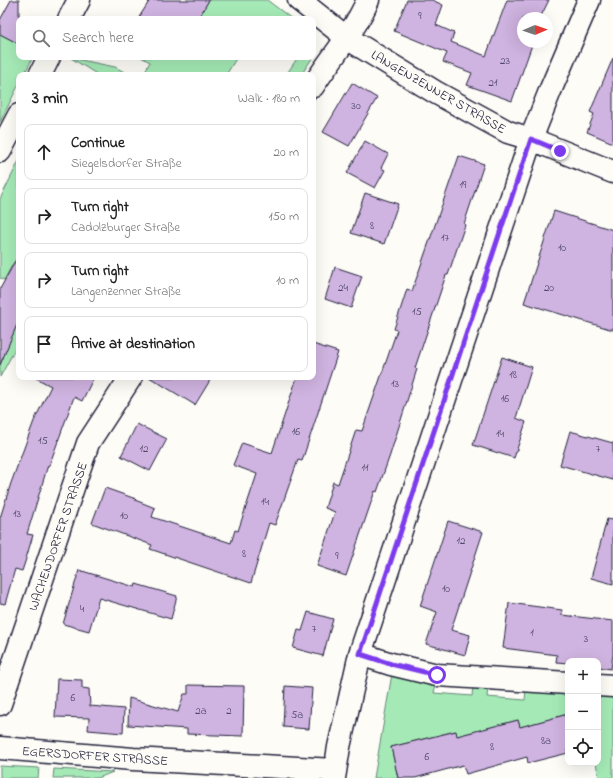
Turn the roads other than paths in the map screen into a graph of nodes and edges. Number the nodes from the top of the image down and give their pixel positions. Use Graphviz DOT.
graph roads {
  1 [pos="79,0"];
  2 [pos="299,0"];
  3 [pos="368,0"];
  4 [pos="589,0"];
  5 [pos="71,16"];
  6 [pos="347,38"];
  7 [pos="48,60"];
  8 [pos="42,72"];
  9 [pos="316,81"];
  10 [pos="16,120"];
  11 [pos="531,139"];
  12 [pos="0,150"];
  13 [pos="613,172"];
  14 [pos="129,380"];
  15 [pos="360,654"];
  16 [pos="565,683"];
  17 [pos="601,685"];
  18 [pos="613,686"];
  19 [pos="0,704"];
  20 [pos="0,748"];
  21 [pos="334,774"];
  1 -- 5 [label="street"];
  2 -- 6 [label="street, LANGENZENNER STRASSE"];
  3 -- 6 [label="street"];
  4 -- 11 [label="street"];
  6 -- 9 [label="street"];
  6 -- 11 [label="street, LANGENZENNER STRASSE"];
  7 -- 8 [label="street"];
  10 -- 12 [label="street"];
  11 -- 13 [label="street, LANGENZENNER STRASSE"];
  11 -- 15 [label="street"];
  14 -- 19 [label="street, WACHENDORFER STRASSE"];
  15 -- 16 [label="street"];
  15 -- 21 [label="street"];
  17 -- 18 [label="street"];
  20 -- 21 [label="street, EGERSDORFER STRASSE"];
}
